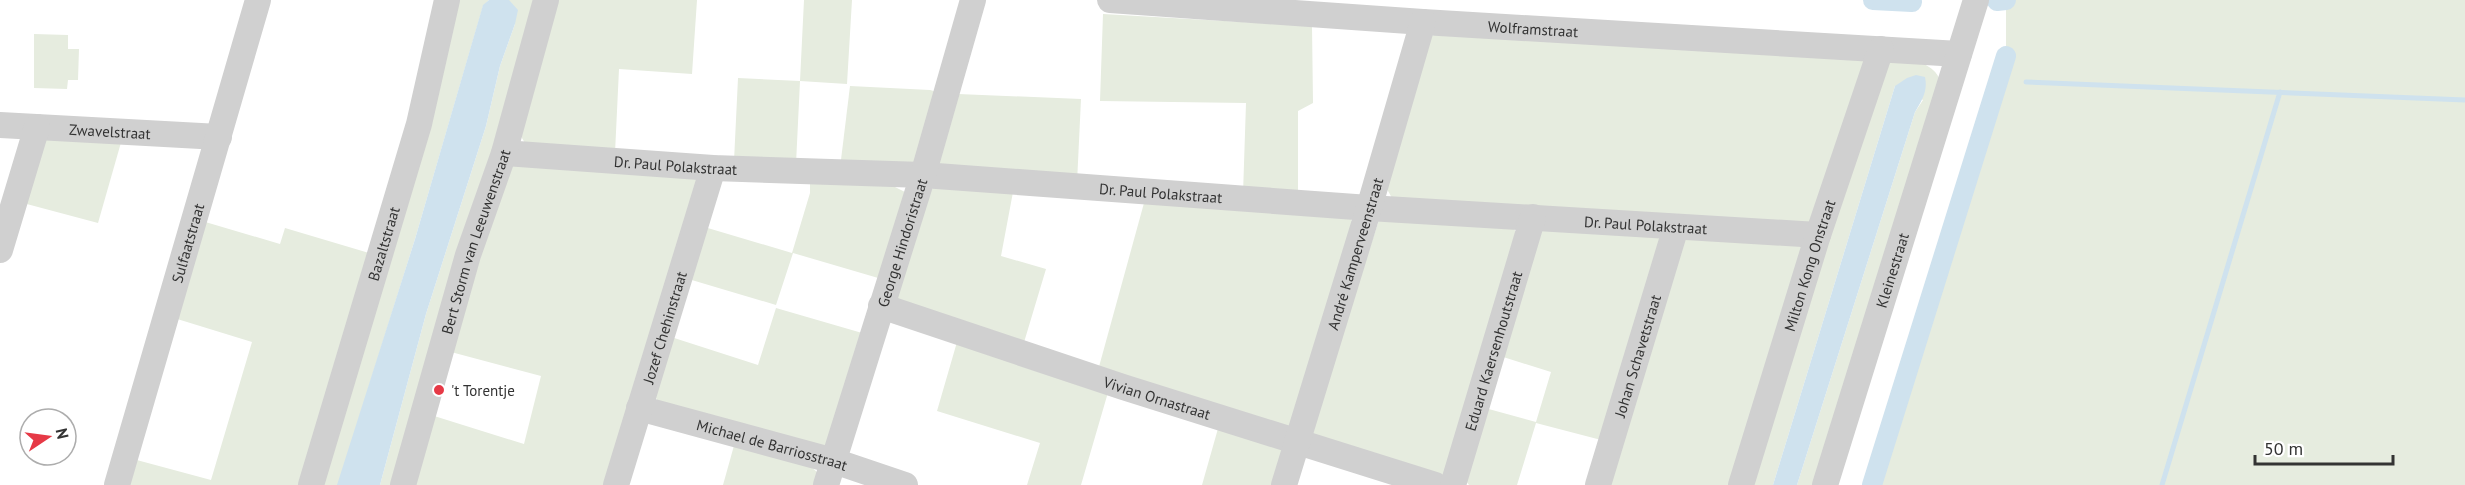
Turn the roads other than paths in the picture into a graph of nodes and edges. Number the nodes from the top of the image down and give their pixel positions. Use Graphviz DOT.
graph roads {
  1 [pos="258,0"];
  2 [pos="447,0"];
  3 [pos="546,0"];
  4 [pos="973,0"];
  5 [pos="1110,0"];
  6 [pos="1976,0"];
  7 [pos="1423,22"];
  8 [pos="1881,49"];
  9 [pos="1959,54"];
  10 [pos="0,125"];
  11 [pos="37,127"];
  12 [pos="219,136"];
  13 [pos="504,153"];
  14 [pos="713,168"];
  15 [pos="923,174"];
  16 [pos="1370,208"];
  17 [pos="1533,217"];
  18 [pos="1676,227"];
  19 [pos="1818,235"];
  20 [pos="0,250"];
  21 [pos="881,306"];
  22 [pos="639,408"];
  23 [pos="1297,442"];
  24 [pos="834,460"];
  25 [pos="117,485"];
  26 [pos="311,485"];
  27 [pos="403,485"];
  28 [pos="616,485"];
  29 [pos="826,485"];
  30 [pos="905,485"];
  31 [pos="1284,485"];
  32 [pos="1435,485"];
  33 [pos="1453,485"];
  34 [pos="1598,485"];
  35 [pos="1741,485"];
  36 [pos="1825,485"];
  1 -- 12 [label="street, Sulfaatstraat"];
  2 -- 26 [label="street, Bazaltstraat"];
  3 -- 13 [label="street, Bert Storm van Leeuwenstraat"];
  4 -- 15 [label="street, George Hindoristraat"];
  5 -- 7 [label="street, Wolframstraat"];
  6 -- 9 [label="street, Kleinestraat"];
  7 -- 8 [label="street, Wolframstraat"];
  7 -- 16 [label="street, André Kamperveenstraat"];
  8 -- 9 [label="street, Wolframstraat"];
  8 -- 19 [label="street, Milton Kong Onstraat"];
  9 -- 36 [label="street, Kleinestraat"];
  10 -- 11 [label="street, Zwavelstraat"];
  11 -- 12 [label="street, Zwavelstraat"];
  11 -- 20 [label="street"];
  12 -- 25 [label="street, Sulfaatstraat"];
  13 -- 14 [label="street, Dr. Paul Polakstraat"];
  13 -- 27 [label="street, Bert Storm van Leeuwenstraat"];
  14 -- 15 [label="street, Dr. Paul Polakstraat"];
  14 -- 22 [label="street, Jozef Chehinstraat"];
  15 -- 16 [label="street, Dr. Paul Polakstraat"];
  15 -- 21 [label="street, George Hindoristraat"];
  16 -- 17 [label="street, Dr. Paul Polakstraat"];
  16 -- 23 [label="street, André Kamperveenstraat"];
  17 -- 18 [label="street, Dr. Paul Polakstraat"];
  17 -- 33 [label="street, Eduard Kaersenhoutstraat"];
  18 -- 19 [label="street, Dr. Paul Polakstraat"];
  18 -- 34 [label="street, Johan Schavetstraat"];
  19 -- 35 [label="street, Milton Kong Onstraat"];
  21 -- 23 [label="street, Vivian Ornastraat"];
  21 -- 24 [label="street, George Hindoristraat"];
  22 -- 24 [label="street, Michael de Barriosstraat"];
  22 -- 28 [label="street, Jozef Chehinstraat"];
  23 -- 31 [label="street, André Kamperveenstraat"];
  23 -- 32 [label="street, Vivian Ornastraat"];
  24 -- 29 [label="street, George Hindoristraat"];
  24 -- 30 [label="street, Michael de Barriosstraat"];
}
